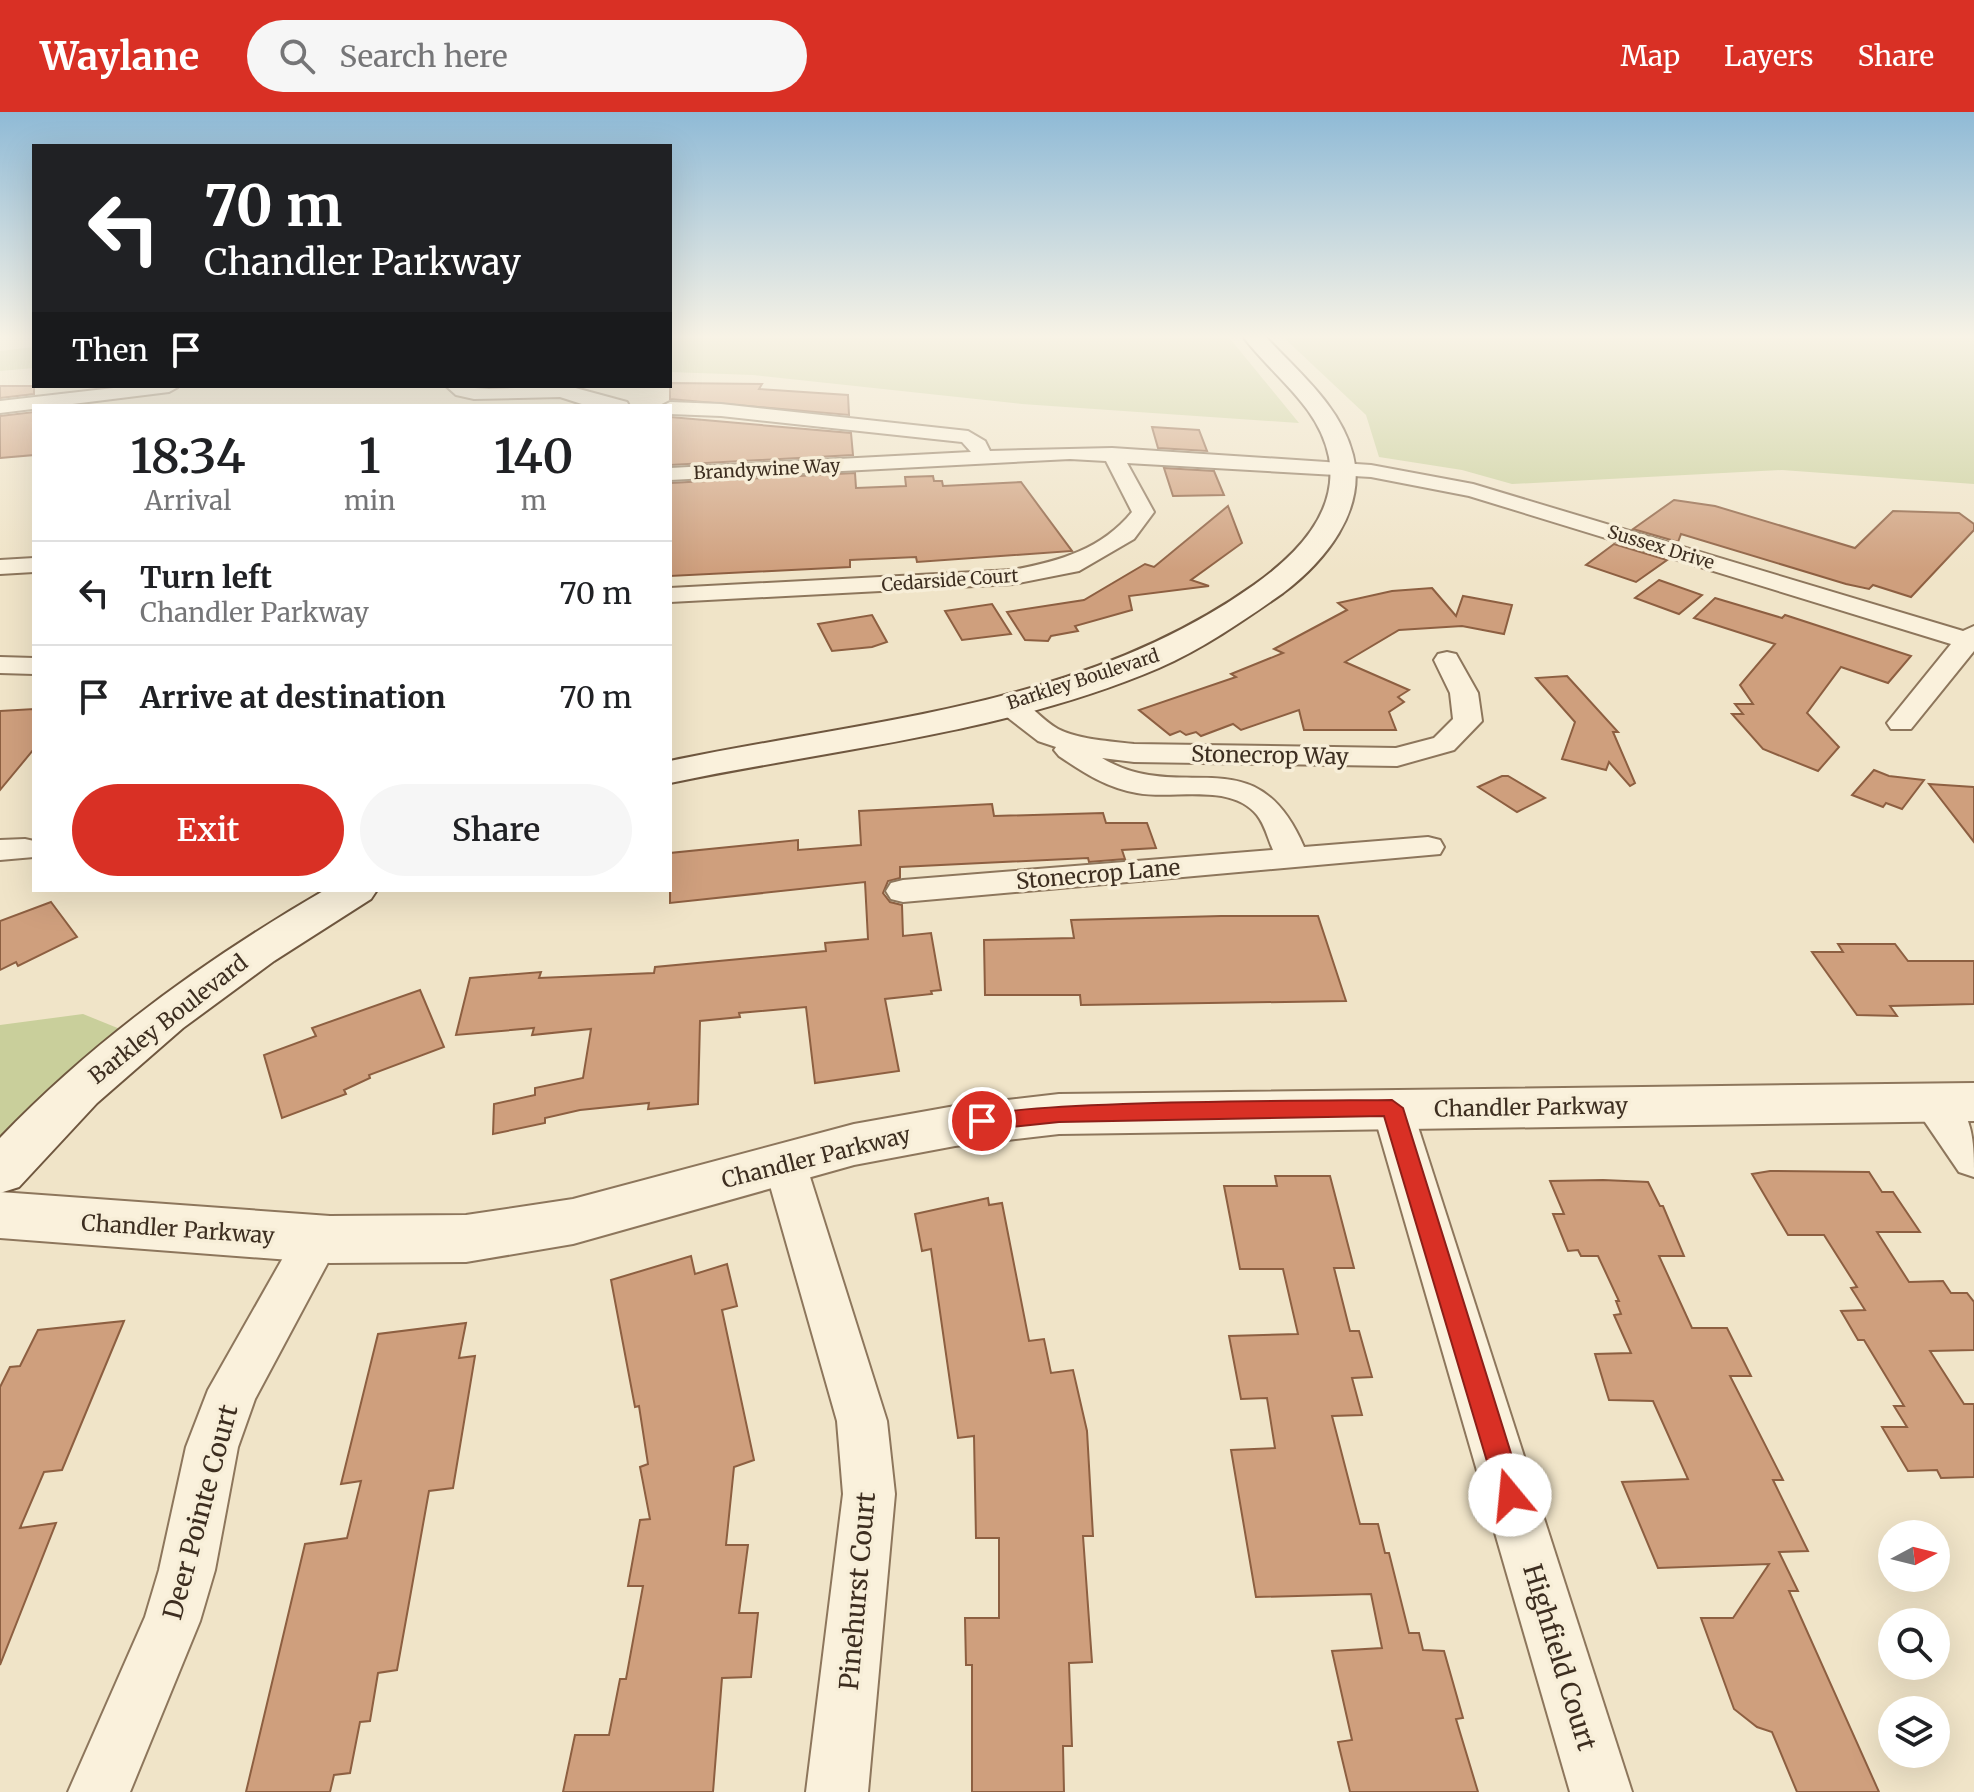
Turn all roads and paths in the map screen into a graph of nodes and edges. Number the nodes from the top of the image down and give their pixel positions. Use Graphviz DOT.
graph roads {
  1 [pos="752,413"];
  2 [pos="1320,413"];
  3 [pos="1112,454"];
  4 [pos="983,458"];
  5 [pos="1343,469"];
  6 [pos="672,474"];
  7 [pos="32,565"];
  8 [pos="0,567"];
  9 [pos="672,595"];
  10 [pos="1972,640"];
  11 [pos="1447,660"];
  12 [pos="0,665"];
  13 [pos="32,666"];
  14 [pos="1008,704"];
  15 [pos="1901,723"];
  16 [pos="1048,735"];
  17 [pos="672,772"];
  18 [pos="1428,847"];
  19 [pos="1293,858"];
  20 [pos="903,891"];
  21 [pos="353,892"];
  22 [pos="1953,1103"];
  23 [pos="1392,1108"];
  24 [pos="1974,1160"];
  25 [pos="784,1161"];
  26 [pos="0,1172"];
  27 [pos="0,1215"];
  28 [pos="317,1240"];
  29 [pos="99,1792"];
  30 [pos="837,1792"];
  31 [pos="1601,1792"];
  1 -- 4 [label="street"];
  2 -- 5 [label="main road, Barkley Boulevard"];
  3 -- 4 [label="street, Brandywine Way"];
  3 -- 5 [label="street, Brandywine Way"];
  3 -- 9 [label="street, Cedarside Court"];
  4 -- 6 [label="street, Brandywine Way"];
  5 -- 10 [label="street, Sussex Drive"];
  5 -- 14 [label="main road, Barkley Boulevard"];
  7 -- 8 [label="street"];
  10 -- 15 [label="street"];
  11 -- 16 [label="street, Stonecrop Way"];
  12 -- 13 [label="street"];
  14 -- 16 [label="street, Stonecrop Way"];
  14 -- 17 [label="main road, Barkley Boulevard"];
  16 -- 19 [label="street"];
  18 -- 19 [label="street, Stonecrop Lane"];
  19 -- 20 [label="street, Stonecrop Lane"];
  21 -- 26 [label="main road, Barkley Boulevard"];
  22 -- 23 [label="main road, Chandler Parkway"];
  22 -- 24 [label="street"];
  23 -- 25 [label="main road, Chandler Parkway"];
  23 -- 31 [label="street, Highfield Court"];
  25 -- 28 [label="main road, Chandler Parkway"];
  25 -- 30 [label="street, Pinehurst Court"];
  27 -- 28 [label="main road, Chandler Parkway"];
  28 -- 29 [label="street, Deer Pointe Court"];
}
